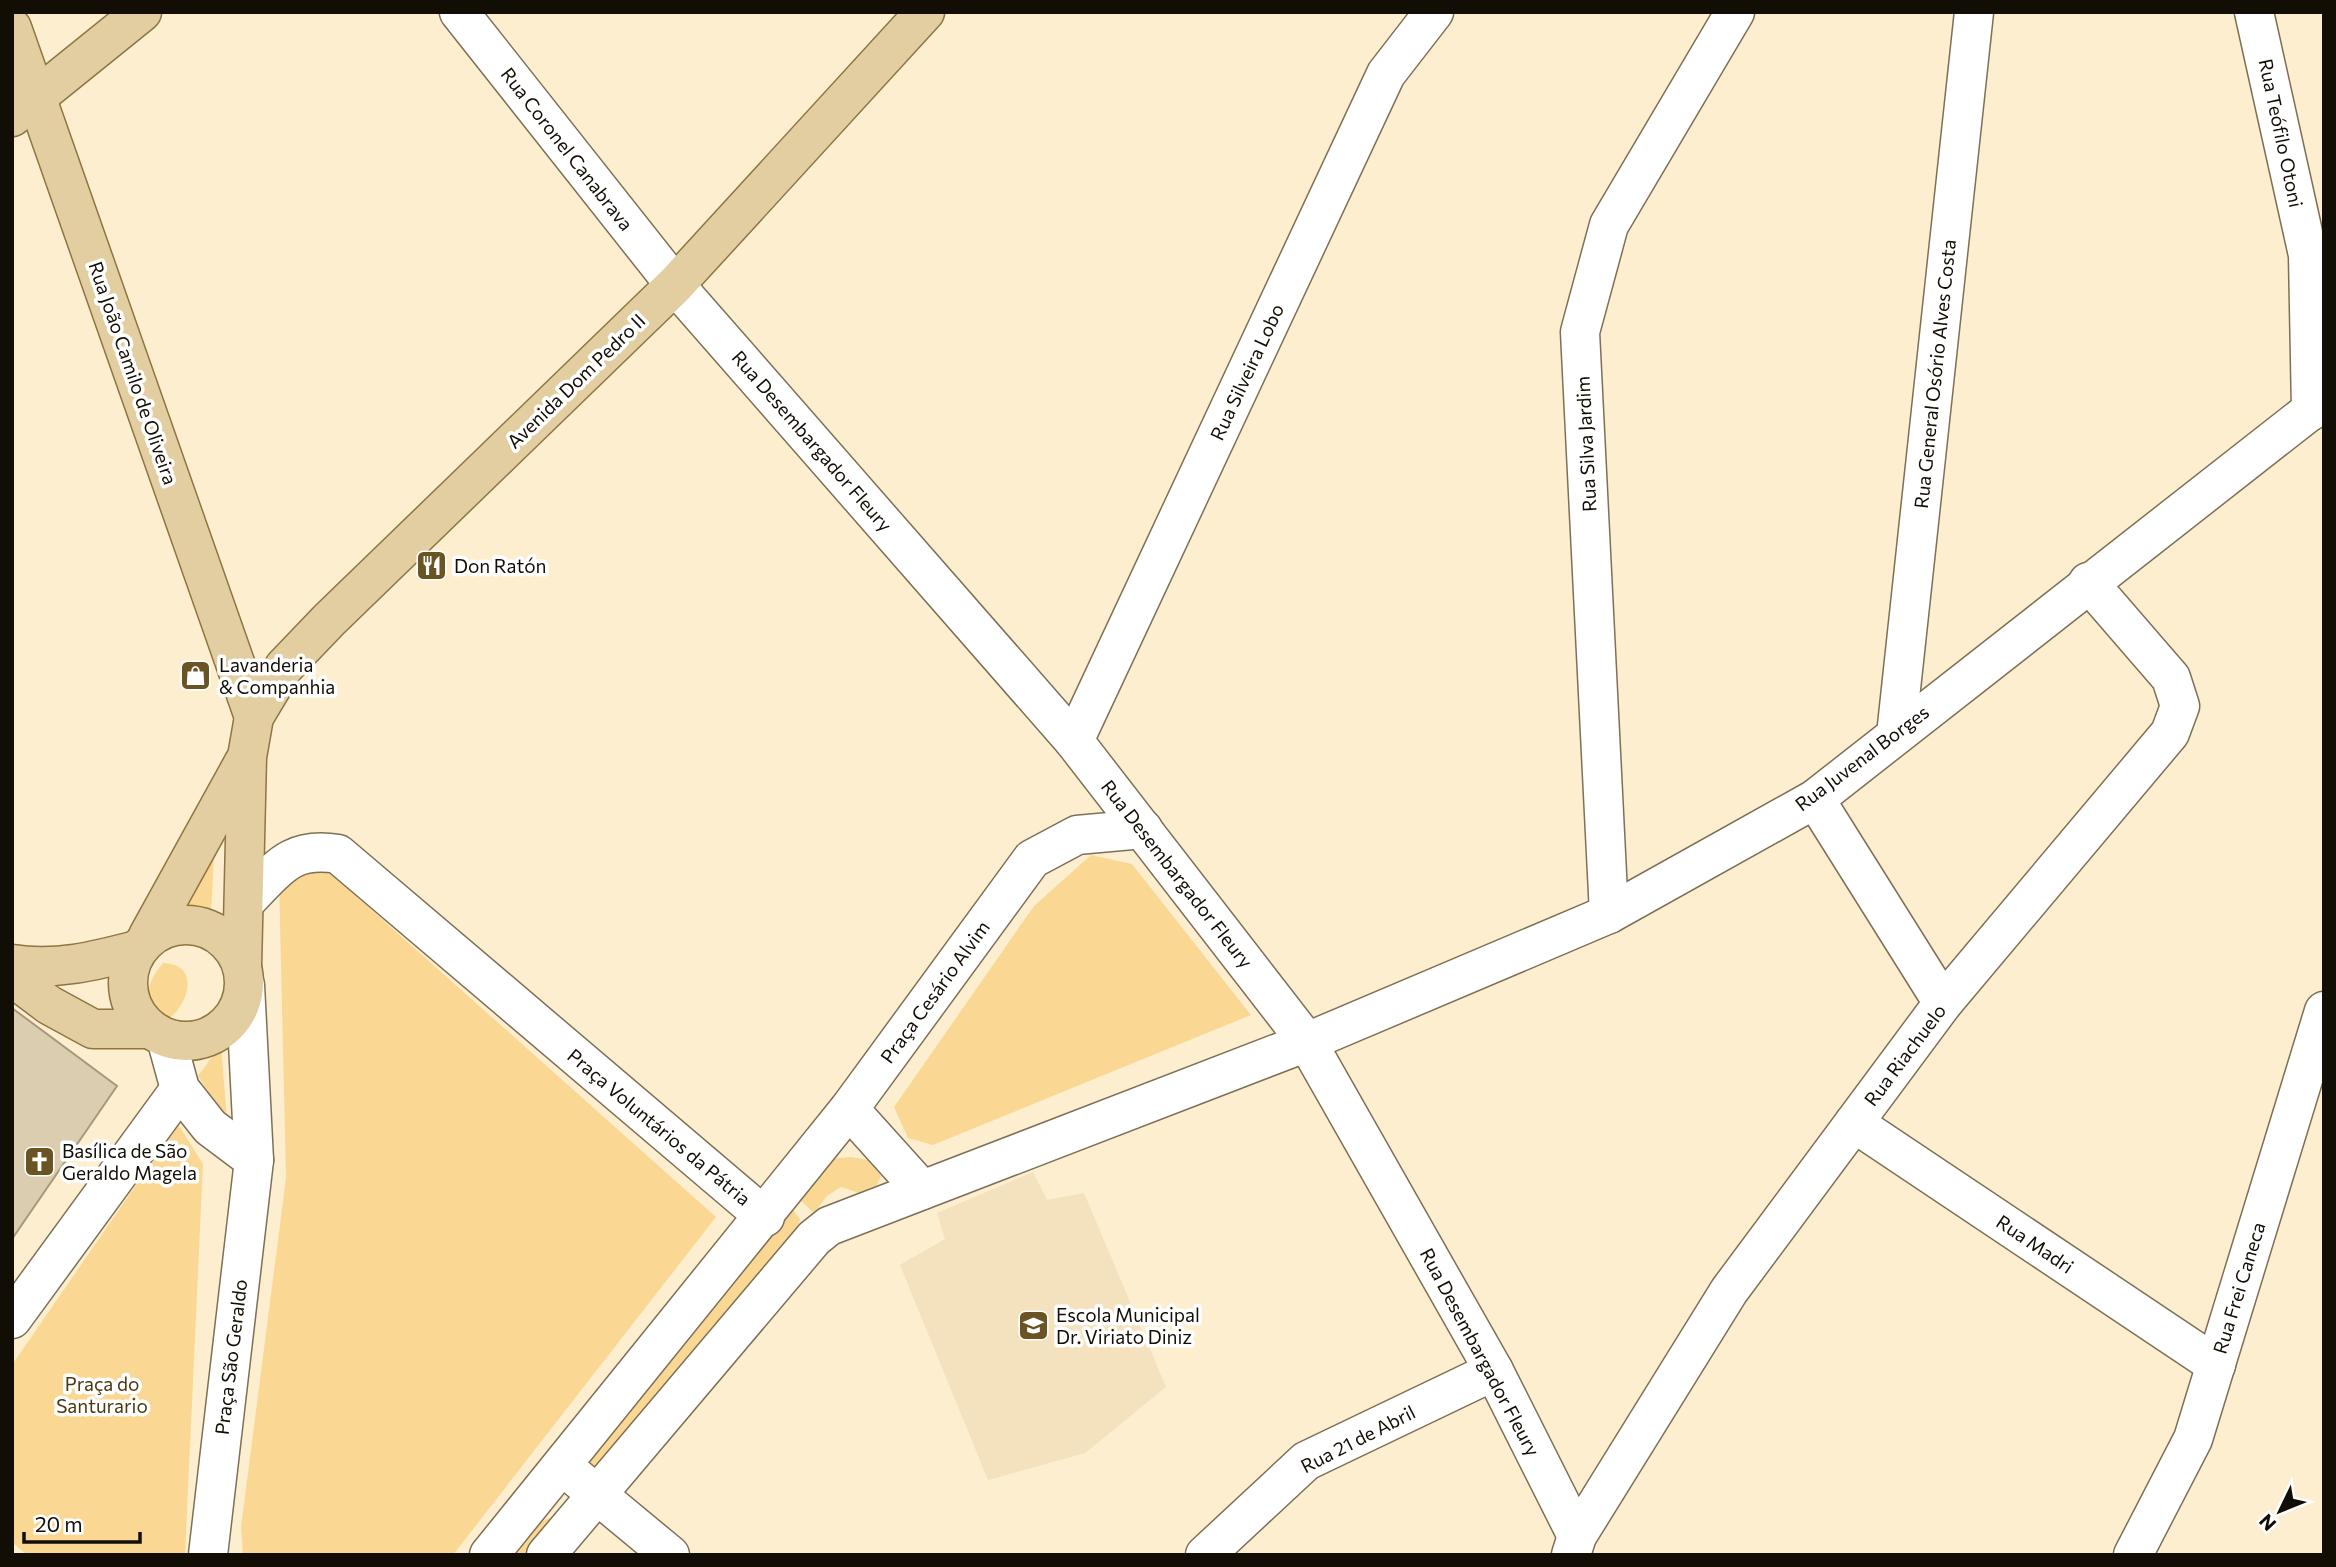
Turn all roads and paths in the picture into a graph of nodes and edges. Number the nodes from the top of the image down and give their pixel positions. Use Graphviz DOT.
graph roads {
  1 [pos="142,12"];
  2 [pos="459,12"];
  3 [pos="925,12"];
  4 [pos="1434,12"];
  5 [pos="1735,12"];
  6 [pos="1974,12"];
  7 [pos="2254,12"];
  8 [pos="12,28"];
  9 [pos="23,106"];
  10 [pos="2316,260"];
  11 [pos="675,285"];
  12 [pos="2318,406"];
  13 [pos="2088,582"];
  14 [pos="254,717"];
  15 [pos="1896,735"];
  16 [pos="1074,741"];
  17 [pos="247,757"];
  18 [pos="1815,799"];
  19 [pos="1143,829"];
  20 [pos="246,901"];
  21 [pos="1609,914"];
  22 [pos="142,943"];
  23 [pos="12,964"];
  24 [pos="244,975"];
  25 [pos="12,977"];
  26 [pos="1943,1003"];
  27 [pos="2324,1011"];
  28 [pos="158,1033"];
  29 [pos="1307,1042"];
  30 [pos="180,1089"];
  31 [pos="849,1109"];
  32 [pos="1854,1123"];
  33 [pos="254,1160"];
  34 [pos="922,1190"];
  35 [pos="765,1217"];
  36 [pos="12,1319"];
  37 [pos="2216,1365"];
  38 [pos="1494,1371"];
  39 [pos="561,1465"];
  40 [pos="597,1494"];
  41 [pos="1574,1545"];
  42 [pos="208,1555"];
  43 [pos="489,1555"];
  44 [pos="546,1555"];
  45 [pos="670,1555"];
  46 [pos="1205,1555"];
  47 [pos="2133,1555"];
  1 -- 9 [label="main road"];
  2 -- 11 [label="street, Rua Coronel Canabrava"];
  3 -- 11 [label="main road, Avenida Dom Pedro II"];
  4 -- 16 [label="street, Rua Silveira Lobo"];
  5 -- 21 [label="street, Rua Silva Jardim"];
  6 -- 15 [label="street, Rua General Osório Alves Costa"];
  7 -- 10 [label="street, Rua Teófilo Otoni"];
  8 -- 9 [label="main road, Rua João Camilo de Oliveira"];
  9 -- 14 [label="main road, Rua João Camilo de Oliveira"];
  10 -- 12 [label="street, Rua Teófilo Otoni"];
  11 -- 14 [label="main road, Avenida Dom Pedro II"];
  11 -- 16 [label="street, Rua Desembargador Fleury"];
  12 -- 13 [label="street, Rua Juvenal Borges"];
  13 -- 15 [label="street, Rua Juvenal Borges"];
  13 -- 26 [label="street, Rua Riachuelo"];
  14 -- 17 [label="main road, Avenida Dom Pedro II"];
  15 -- 18 [label="street, Rua Juvenal Borges"];
  16 -- 19 [label="street, Rua Desembargador Fleury"];
  17 -- 20 [label="main road"];
  17 -- 22 [label="main road"];
  18 -- 21 [label="street, Rua Juvenal Borges"];
  18 -- 26 [label="street"];
  19 -- 29 [label="street, Rua Desembargador Fleury"];
  19 -- 31 [label="street, Praça Cesário Alvim"];
  20 -- 24 [label="main road"];
  20 -- 35 [label="street, Praça Voluntários da Pátria"];
  21 -- 29 [label="street, Rua Juvenal Borges"];
  22 -- 23 [label="main road"];
  22 -- 24 [label="main road"];
  22 -- 28 [label="main road"];
  24 -- 28 [label="main road"];
  24 -- 33 [label="street, Praça São Geraldo"];
  25 -- 28 [label="main road"];
  26 -- 32 [label="street, Rua Riachuelo"];
  27 -- 37 [label="street, Rua Frei Caneca"];
  28 -- 30 [label="street"];
  29 -- 34 [label="street"];
  29 -- 38 [label="street, Rua Desembargador Fleury"];
  30 -- 33 [label="street"];
  30 -- 36 [label="street"];
  31 -- 34 [label="street"];
  31 -- 35 [label="street, Praça Cesário Alvim"];
  32 -- 37 [label="street, Rua Madri"];
  32 -- 41 [label="street, Rua Riachuelo"];
  33 -- 42 [label="street, Praça São Geraldo"];
  34 -- 40 [label="street"];
  35 -- 39 [label="street, Praça Voluntários da Pátria"];
  37 -- 47 [label="street, Rua Frei Caneca"];
  38 -- 41 [label="street, Rua Desembargador Fleury"];
  38 -- 46 [label="street, Rua 21 de Abril"];
  39 -- 40 [label="street"];
  39 -- 43 [label="street, Praça Voluntários da Pátria"];
  40 -- 44 [label="street"];
  40 -- 45 [label="street"];
}
